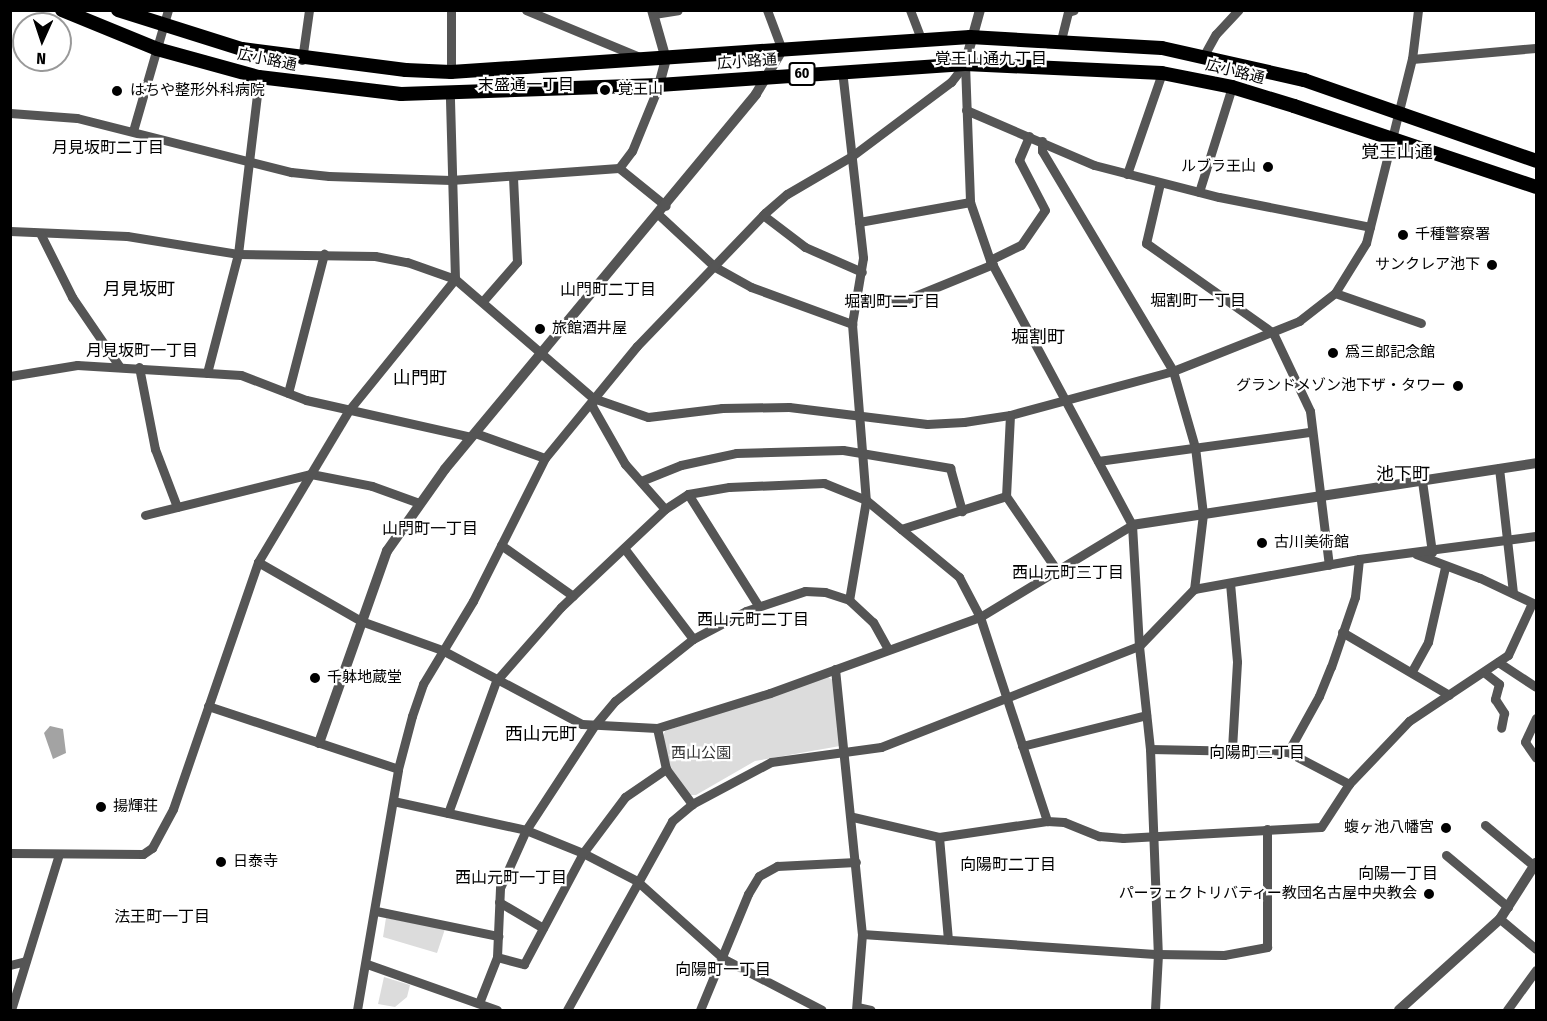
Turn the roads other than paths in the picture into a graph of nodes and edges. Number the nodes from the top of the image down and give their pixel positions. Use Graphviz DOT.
graph roads {
  1 [pos="62,10"];
  2 [pos="118,10"];
  3 [pos="168,10"];
  4 [pos="309,10"];
  5 [pos="451,10"];
  6 [pos="526,10"];
  7 [pos="678,10"];
  8 [pos="767,10"];
  9 [pos="910,10"];
  10 [pos="980,10"];
  11 [pos="1074,10"];
  12 [pos="1238,10"];
  13 [pos="1418,10"];
  14 [pos="653,12"];
  15 [pos="165,27"];
  16 [pos="970,37"];
  17 [pos="1061,40"];
  18 [pos="922,41"];
  19 [pos="1536,48"];
  20 [pos="157,49"];
  21 [pos="782,50"];
  22 [pos="1203,57"];
  23 [pos="666,58"];
  24 [pos="1412,59"];
  25 [pos="302,60"];
  26 [pos="647,60"];
  27 [pos="965,64"];
  28 [pos="842,70"];
  29 [pos="451,72"];
  30 [pos="1162,73"];
  31 [pos="259,77"];
  32 [pos="765,78"];
  33 [pos="658,85"];
  34 [pos="1232,87"];
  35 [pos="450,95"];
  36 [pos="966,110"];
  37 [pos="1399,112"];
  38 [pos="10,113"];
  39 [pos="133,131"];
  40 [pos="1029,136"];
  41 [pos="1392,138"];
  42 [pos="1042,141"];
  43 [pos="852,156"];
  44 [pos="250,160"];
  45 [pos="1536,160"];
  46 [pos="619,168"];
  47 [pos="1127,174"];
  48 [pos="513,178"];
  49 [pos="451,180"];
  50 [pos="1160,183"];
  51 [pos="1536,187"];
  52 [pos="1199,192"];
  53 [pos="970,202"];
  54 [pos="663,211"];
  55 [pos="763,215"];
  56 [pos="859,222"];
  57 [pos="1370,227"];
  58 [pos="10,231"];
  59 [pos="40,233"];
  60 [pos="238,254"];
  61 [pos="324,254"];
  62 [pos="991,262"];
  63 [pos="715,267"];
  64 [pos="862,272"];
  65 [pos="455,279"];
  66 [pos="1335,294"];
  67 [pos="859,296"];
  68 [pos="483,301"];
  69 [pos="1421,323"];
  70 [pos="852,324"];
  71 [pos="1274,333"];
  72 [pos="543,352"];
  73 [pos="119,366"];
  74 [pos="139,368"];
  75 [pos="1173,371"];
  76 [pos="207,373"];
  77 [pos="10,376"];
  78 [pos="288,393"];
  79 [pos="593,398"];
  80 [pos="1066,401"];
  81 [pos="349,410"];
  82 [pos="860,415"];
  83 [pos="1010,415"];
  84 [pos="1311,432"];
  85 [pos="473,435"];
  86 [pos="1195,447"];
  87 [pos="863,453"];
  88 [pos="545,458"];
  89 [pos="1098,460"];
  90 [pos="1536,463"];
  91 [pos="1499,468"];
  92 [pos="311,474"];
  93 [pos="640,481"];
  94 [pos="1422,481"];
  95 [pos="688,495"];
  96 [pos="1006,496"];
  97 [pos="1318,497"];
  98 [pos="866,500"];
  99 [pos="419,503"];
  100 [pos="177,507"];
  101 [pos="665,509"];
  102 [pos="962,511"];
  103 [pos="1203,514"];
  104 [pos="145,515"];
  105 [pos="1132,525"];
  106 [pos="901,530"];
  107 [pos="1536,536"];
  108 [pos="1509,540"];
  109 [pos="501,545"];
  110 [pos="624,548"];
  111 [pos="1432,552"];
  112 [pos="1416,554"];
  113 [pos="1359,559"];
  114 [pos="258,562"];
  115 [pos="1329,565"];
  116 [pos="1446,567"];
  117 [pos="1058,572"];
  118 [pos="1230,583"];
  119 [pos="1194,589"];
  120 [pos="1513,593"];
  121 [pos="573,596"];
  122 [pos="849,600"];
  123 [pos="1534,604"];
  124 [pos="759,605"];
  125 [pos="980,616"];
  126 [pos="361,621"];
  127 [pos="1342,632"];
  128 [pos="693,639"];
  129 [pos="1139,646"];
  130 [pos="888,649"];
  131 [pos="442,650"];
  132 [pos="1498,662"];
  133 [pos="835,669"];
  134 [pos="1413,671"];
  135 [pos="1485,673"];
  136 [pos="496,681"];
  137 [pos="1536,687"];
  138 [pos="1449,695"];
  139 [pos="1006,700"];
  140 [pos="208,706"];
  141 [pos="1146,715"];
  142 [pos="1536,718"];
  143 [pos="594,726"];
  144 [pos="657,728"];
  145 [pos="1501,728"];
  146 [pos="319,743"];
  147 [pos="1022,746"];
  148 [pos="1150,749"];
  149 [pos="1232,749"];
  150 [pos="846,752"];
  151 [pos="1288,752"];
  152 [pos="1536,758"];
  153 [pos="398,769"];
  154 [pos="666,769"];
  155 [pos="1349,784"];
  156 [pos="393,801"];
  157 [pos="692,804"];
  158 [pos="448,813"];
  159 [pos="853,817"];
  160 [pos="1047,820"];
  161 [pos="1485,825"];
  162 [pos="1267,829"];
  163 [pos="526,830"];
  164 [pos="1154,836"];
  165 [pos="939,837"];
  166 [pos="10,853"];
  167 [pos="583,853"];
  168 [pos="59,854"];
  169 [pos="1446,855"];
  170 [pos="856,862"];
  171 [pos="1535,865"];
  172 [pos="637,880"];
  173 [pos="499,902"];
  174 [pos="1508,907"];
  175 [pos="376,911"];
  176 [pos="1500,920"];
  177 [pos="543,928"];
  178 [pos="862,934"];
  179 [pos="498,936"];
  180 [pos="948,940"];
  181 [pos="1536,949"];
  182 [pos="1158,954"];
  183 [pos="497,957"];
  184 [pos="724,959"];
  185 [pos="26,961"];
  186 [pos="367,964"];
  187 [pos="10,965"];
  188 [pos="1536,969"];
  189 [pos="479,1003"];
  190 [pos="856,1009"];
  191 [pos="11,1011"];
  192 [pos="357,1011"];
  193 [pos="497,1011"];
  194 [pos="567,1011"];
  195 [pos="700,1011"];
  196 [pos="822,1011"];
  197 [pos="871,1011"];
  198 [pos="1155,1011"];
  199 [pos="1399,1011"];
  200 [pos="1507,1011"];
  1 -- 20 [label="main road, 広小路通 / 60"];
  2 -- 15 [label="main road, 広小路通 / 60"];
  3 -- 15 [label="street"];
  4 -- 25 [label="street"];
  5 -- 29 [label="street"];
  6 -- 26 [label="street"];
  7 -- 14 [label="street"];
  8 -- 21 [label="street"];
  9 -- 18 [label="street"];
  10 -- 16 [label="street"];
  11 -- 17 [label="street"];
  12 -- 22 [label="street"];
  13 -- 24 [label="street"];
  14 -- 23 [label="street"];
  15 -- 20 [label="street"];
  15 -- 25 [label="main road, 広小路通 / 60"];
  16 -- 17 [label="main road, 広小路通 / 60"];
  16 -- 18 [label="main road, 広小路通 / 60"];
  16 -- 27 [label="street"];
  17 -- 22 [label="main road, 広小路通 / 60"];
  18 -- 21 [label="main road, 広小路通 / 60"];
  19 -- 24 [label="street"];
  20 -- 31 [label="main road, 広小路通 / 60"];
  20 -- 39 [label="street"];
  21 -- 23 [label="main road, 広小路通 / 60"];
  21 -- 32 [label="street"];
  22 -- 37 [label="main road, 広小路通 / 60"];
  23 -- 26 [label="main road, 広小路通 / 60"];
  23 -- 33 [label="street"];
  24 -- 37 [label="street"];
  25 -- 29 [label="main road, 広小路通 / 60"];
  26 -- 29 [label="main road, 広小路通 / 60"];
  27 -- 28 [label="main road, 広小路通 / 60"];
  27 -- 30 [label="main road, 広小路通 / 60"];
  27 -- 36 [label="street"];
  27 -- 43 [label="street"];
  28 -- 32 [label="main road, 広小路通 / 60"];
  28 -- 43 [label="street"];
  30 -- 34 [label="main road, 広小路通 / 60"];
  30 -- 47 [label="street"];
  31 -- 35 [label="main road, 広小路通 / 60"];
  31 -- 44 [label="street"];
  32 -- 33 [label="main road, 広小路通 / 60"];
  32 -- 54 [label="street"];
  33 -- 35 [label="main road, 広小路通 / 60"];
  33 -- 46 [label="street"];
  34 -- 41 [label="main road, 広小路通 / 60"];
  34 -- 52 [label="street"];
  35 -- 49 [label="street"];
  36 -- 40 [label="street"];
  36 -- 53 [label="street"];
  37 -- 41 [label="street"];
  37 -- 45 [label="main road, 広小路通 / 60"];
  38 -- 39 [label="street"];
  39 -- 44 [label="street"];
  40 -- 42 [label="street"];
  40 -- 62 [label="street"];
  41 -- 51 [label="main road, 広小路通 / 60"];
  41 -- 57 [label="street"];
  42 -- 47 [label="street"];
  42 -- 75 [label="street"];
  43 -- 55 [label="street"];
  43 -- 56 [label="street"];
  44 -- 49 [label="street"];
  44 -- 60 [label="street"];
  46 -- 48 [label="street"];
  46 -- 54 [label="street"];
  47 -- 50 [label="street"];
  48 -- 49 [label="street"];
  48 -- 68 [label="street"];
  49 -- 65 [label="street"];
  50 -- 52 [label="street"];
  50 -- 71 [label="street"];
  52 -- 57 [label="street"];
  53 -- 56 [label="street"];
  53 -- 62 [label="street"];
  54 -- 63 [label="street"];
  54 -- 72 [label="street"];
  55 -- 63 [label="street"];
  55 -- 64 [label="street"];
  56 -- 64 [label="street"];
  57 -- 66 [label="street"];
  58 -- 59 [label="street"];
  59 -- 60 [label="street"];
  59 -- 73 [label="street"];
  60 -- 61 [label="street"];
  60 -- 76 [label="street"];
  61 -- 65 [label="street"];
  61 -- 78 [label="street"];
  62 -- 67 [label="street"];
  62 -- 80 [label="street"];
  63 -- 70 [label="street"];
  63 -- 79 [label="street"];
  64 -- 67 [label="street"];
  65 -- 68 [label="street"];
  65 -- 81 [label="street"];
  66 -- 69 [label="street"];
  66 -- 71 [label="street"];
  67 -- 70 [label="street"];
  68 -- 72 [label="street"];
  70 -- 82 [label="street"];
  71 -- 75 [label="street"];
  71 -- 84 [label="street"];
  72 -- 79 [label="street"];
  72 -- 85 [label="street"];
  73 -- 74 [label="street"];
  73 -- 77 [label="street"];
  74 -- 76 [label="street"];
  74 -- 100 [label="street"];
  75 -- 80 [label="street"];
  75 -- 86 [label="street"];
  76 -- 78 [label="street"];
  78 -- 81 [label="street"];
  79 -- 82 [label="street"];
  79 -- 88 [label="street"];
  79 -- 93 [label="street"];
  80 -- 83 [label="street"];
  80 -- 89 [label="street"];
  81 -- 85 [label="street"];
  81 -- 92 [label="street"];
  82 -- 83 [label="street"];
  82 -- 87 [label="street"];
  83 -- 96 [label="street"];
  84 -- 86 [label="street"];
  84 -- 97 [label="street"];
  85 -- 88 [label="street"];
  85 -- 99 [label="street"];
  86 -- 89 [label="street"];
  86 -- 103 [label="street"];
  87 -- 93 [label="street"];
  87 -- 98 [label="street"];
  87 -- 102 [label="street"];
  88 -- 109 [label="street"];
  89 -- 105 [label="street"];
  90 -- 91 [label="street"];
  91 -- 94 [label="street"];
  91 -- 108 [label="street"];
  92 -- 99 [label="street"];
  92 -- 100 [label="street"];
  92 -- 114 [label="street"];
  93 -- 101 [label="street"];
  94 -- 97 [label="street"];
  94 -- 111 [label="street"];
  95 -- 98 [label="street"];
  95 -- 101 [label="street"];
  95 -- 124 [label="street"];
  96 -- 102 [label="street"];
  96 -- 117 [label="street"];
  97 -- 103 [label="street"];
  97 -- 115 [label="street"];
  98 -- 106 [label="street"];
  98 -- 122 [label="street"];
  99 -- 126 [label="street"];
  100 -- 104 [label="street"];
  101 -- 110 [label="street"];
  102 -- 106 [label="street"];
  103 -- 105 [label="street"];
  103 -- 119 [label="street"];
  105 -- 117 [label="street"];
  105 -- 129 [label="street"];
  106 -- 125 [label="street"];
  107 -- 108 [label="street"];
  108 -- 111 [label="street"];
  108 -- 120 [label="street"];
  109 -- 121 [label="street"];
  109 -- 131 [label="street"];
  110 -- 121 [label="street"];
  110 -- 128 [label="street"];
  111 -- 112 [label="street"];
  112 -- 113 [label="street"];
  112 -- 116 [label="street"];
  113 -- 115 [label="street"];
  113 -- 127 [label="street"];
  114 -- 126 [label="street"];
  114 -- 140 [label="street"];
  115 -- 118 [label="street"];
  116 -- 120 [label="street"];
  116 -- 134 [label="street"];
  117 -- 125 [label="street"];
  118 -- 119 [label="street"];
  118 -- 149 [label="street"];
  119 -- 129 [label="street"];
  120 -- 123 [label="street"];
  121 -- 136 [label="street"];
  122 -- 124 [label="street"];
  122 -- 130 [label="street"];
  123 -- 132 [label="street"];
  124 -- 128 [label="street"];
  125 -- 130 [label="street"];
  125 -- 139 [label="street"];
  126 -- 131 [label="street"];
  126 -- 146 [label="street"];
  127 -- 134 [label="street"];
  127 -- 151 [label="street"];
  128 -- 143 [label="street"];
  129 -- 139 [label="street"];
  129 -- 141 [label="street"];
  130 -- 133 [label="street"];
  131 -- 136 [label="street"];
  131 -- 153 [label="street"];
  132 -- 135 [label="street"];
  132 -- 137 [label="street"];
  133 -- 144 [label="street"];
  133 -- 150 [label="street"];
  134 -- 138 [label="street"];
  135 -- 138 [label="street"];
  135 -- 145 [label="street"];
  136 -- 143 [label="street"];
  136 -- 158 [label="street"];
  138 -- 155 [label="street"];
  139 -- 147 [label="street"];
  139 -- 150 [label="street"];
  140 -- 146 [label="street"];
  140 -- 168 [label="street"];
  141 -- 147 [label="street"];
  141 -- 148 [label="street"];
  142 -- 152 [label="street"];
  143 -- 144 [label="street"];
  143 -- 163 [label="street"];
  144 -- 154 [label="street"];
  146 -- 153 [label="street"];
  147 -- 160 [label="street"];
  148 -- 149 [label="street"];
  148 -- 164 [label="street"];
  149 -- 151 [label="street"];
  150 -- 157 [label="street"];
  150 -- 159 [label="street"];
  151 -- 155 [label="street"];
  153 -- 156 [label="street"];
  154 -- 157 [label="street"];
  154 -- 167 [label="street"];
  155 -- 162 [label="street"];
  156 -- 158 [label="street"];
  156 -- 175 [label="street"];
  157 -- 172 [label="street"];
  158 -- 163 [label="street"];
  159 -- 165 [label="street"];
  159 -- 170 [label="street"];
  160 -- 164 [label="street"];
  160 -- 165 [label="street"];
  161 -- 171 [label="street"];
  162 -- 164 [label="street"];
  162 -- 182 [label="street"];
  163 -- 167 [label="street"];
  163 -- 173 [label="street"];
  164 -- 182 [label="street"];
  165 -- 180 [label="street"];
  166 -- 168 [label="street"];
  167 -- 172 [label="street"];
  167 -- 177 [label="street"];
  168 -- 185 [label="street"];
  169 -- 174 [label="street"];
  170 -- 178 [label="street"];
  170 -- 184 [label="street"];
  171 -- 174 [label="street"];
  172 -- 184 [label="street"];
  172 -- 194 [label="street"];
  173 -- 177 [label="street"];
  173 -- 179 [label="street"];
  174 -- 176 [label="street"];
  175 -- 179 [label="street"];
  175 -- 186 [label="street"];
  176 -- 181 [label="street"];
  176 -- 199 [label="street"];
  177 -- 183 [label="street"];
  178 -- 180 [label="street"];
  178 -- 190 [label="street"];
  179 -- 183 [label="street"];
  180 -- 182 [label="street"];
  182 -- 198 [label="street"];
  183 -- 189 [label="street"];
  184 -- 195 [label="street"];
  184 -- 196 [label="street"];
  185 -- 187 [label="street"];
  185 -- 191 [label="street"];
  186 -- 189 [label="street"];
  186 -- 192 [label="street"];
  188 -- 200 [label="street"];
  189 -- 193 [label="street"];
  190 -- 197 [label="street"];
}
